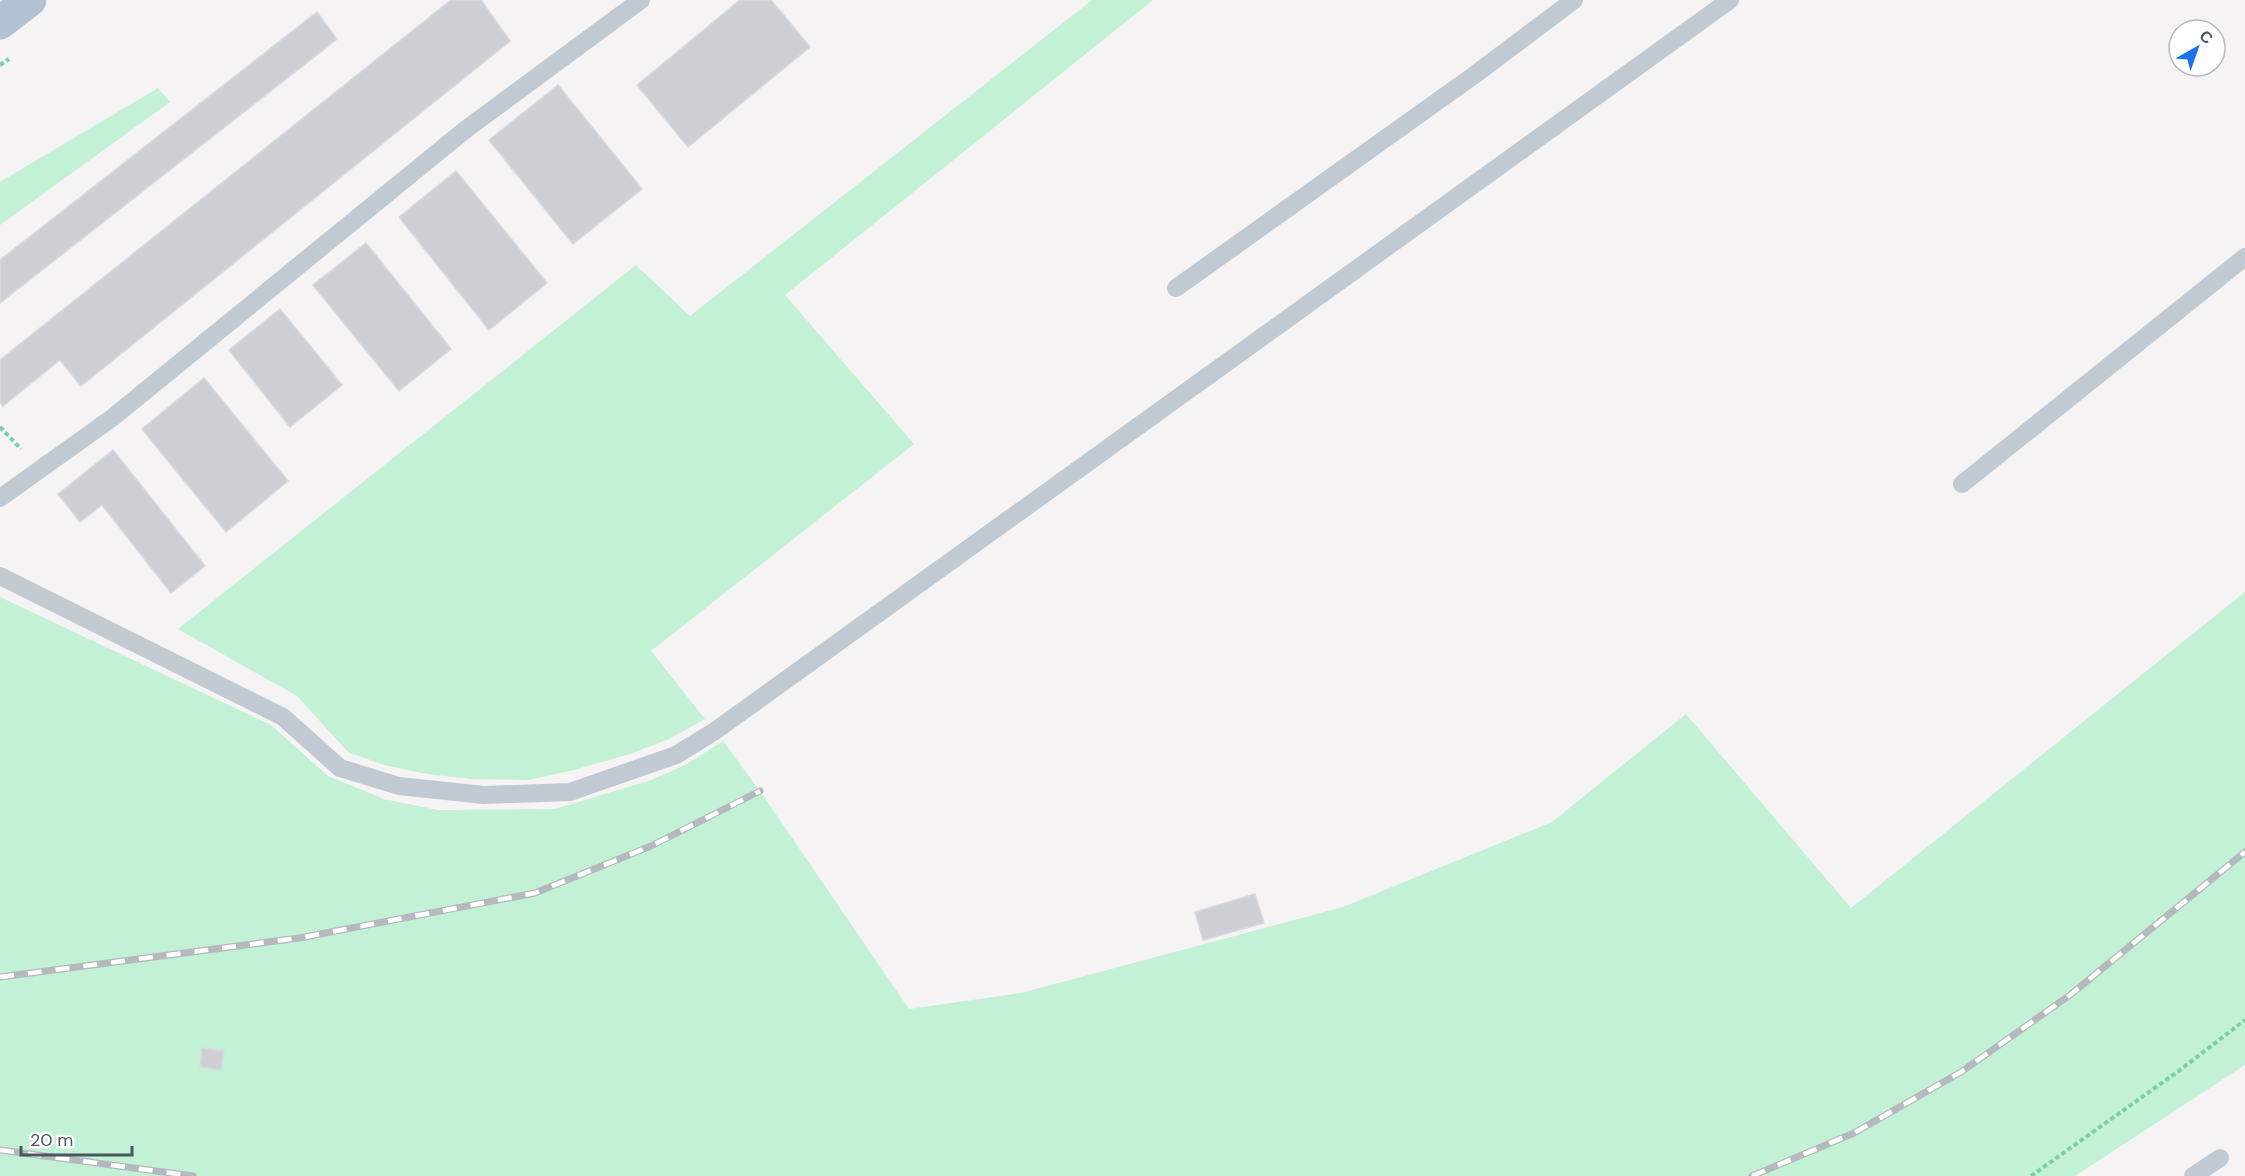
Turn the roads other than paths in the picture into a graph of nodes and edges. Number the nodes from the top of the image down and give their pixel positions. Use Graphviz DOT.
graph roads {
  1 [pos="30,0"];
  2 [pos="641,0"];
  3 [pos="1574,0"];
  4 [pos="1730,0"];
  5 [pos="0,24"];
  6 [pos="2245,257"];
  7 [pos="1176,288"];
  8 [pos="1962,484"];
  9 [pos="0,498"];
  10 [pos="0,576"];
  11 [pos="2220,1158"];
  12 [pos="2193,1176"];
  1 -- 5 [label="main road"];
  2 -- 9 [label="lane"];
  3 -- 7 [label="lane"];
  4 -- 10 [label="lane"];
  6 -- 8 [label="lane"];
  11 -- 12 [label="lane"];
}
